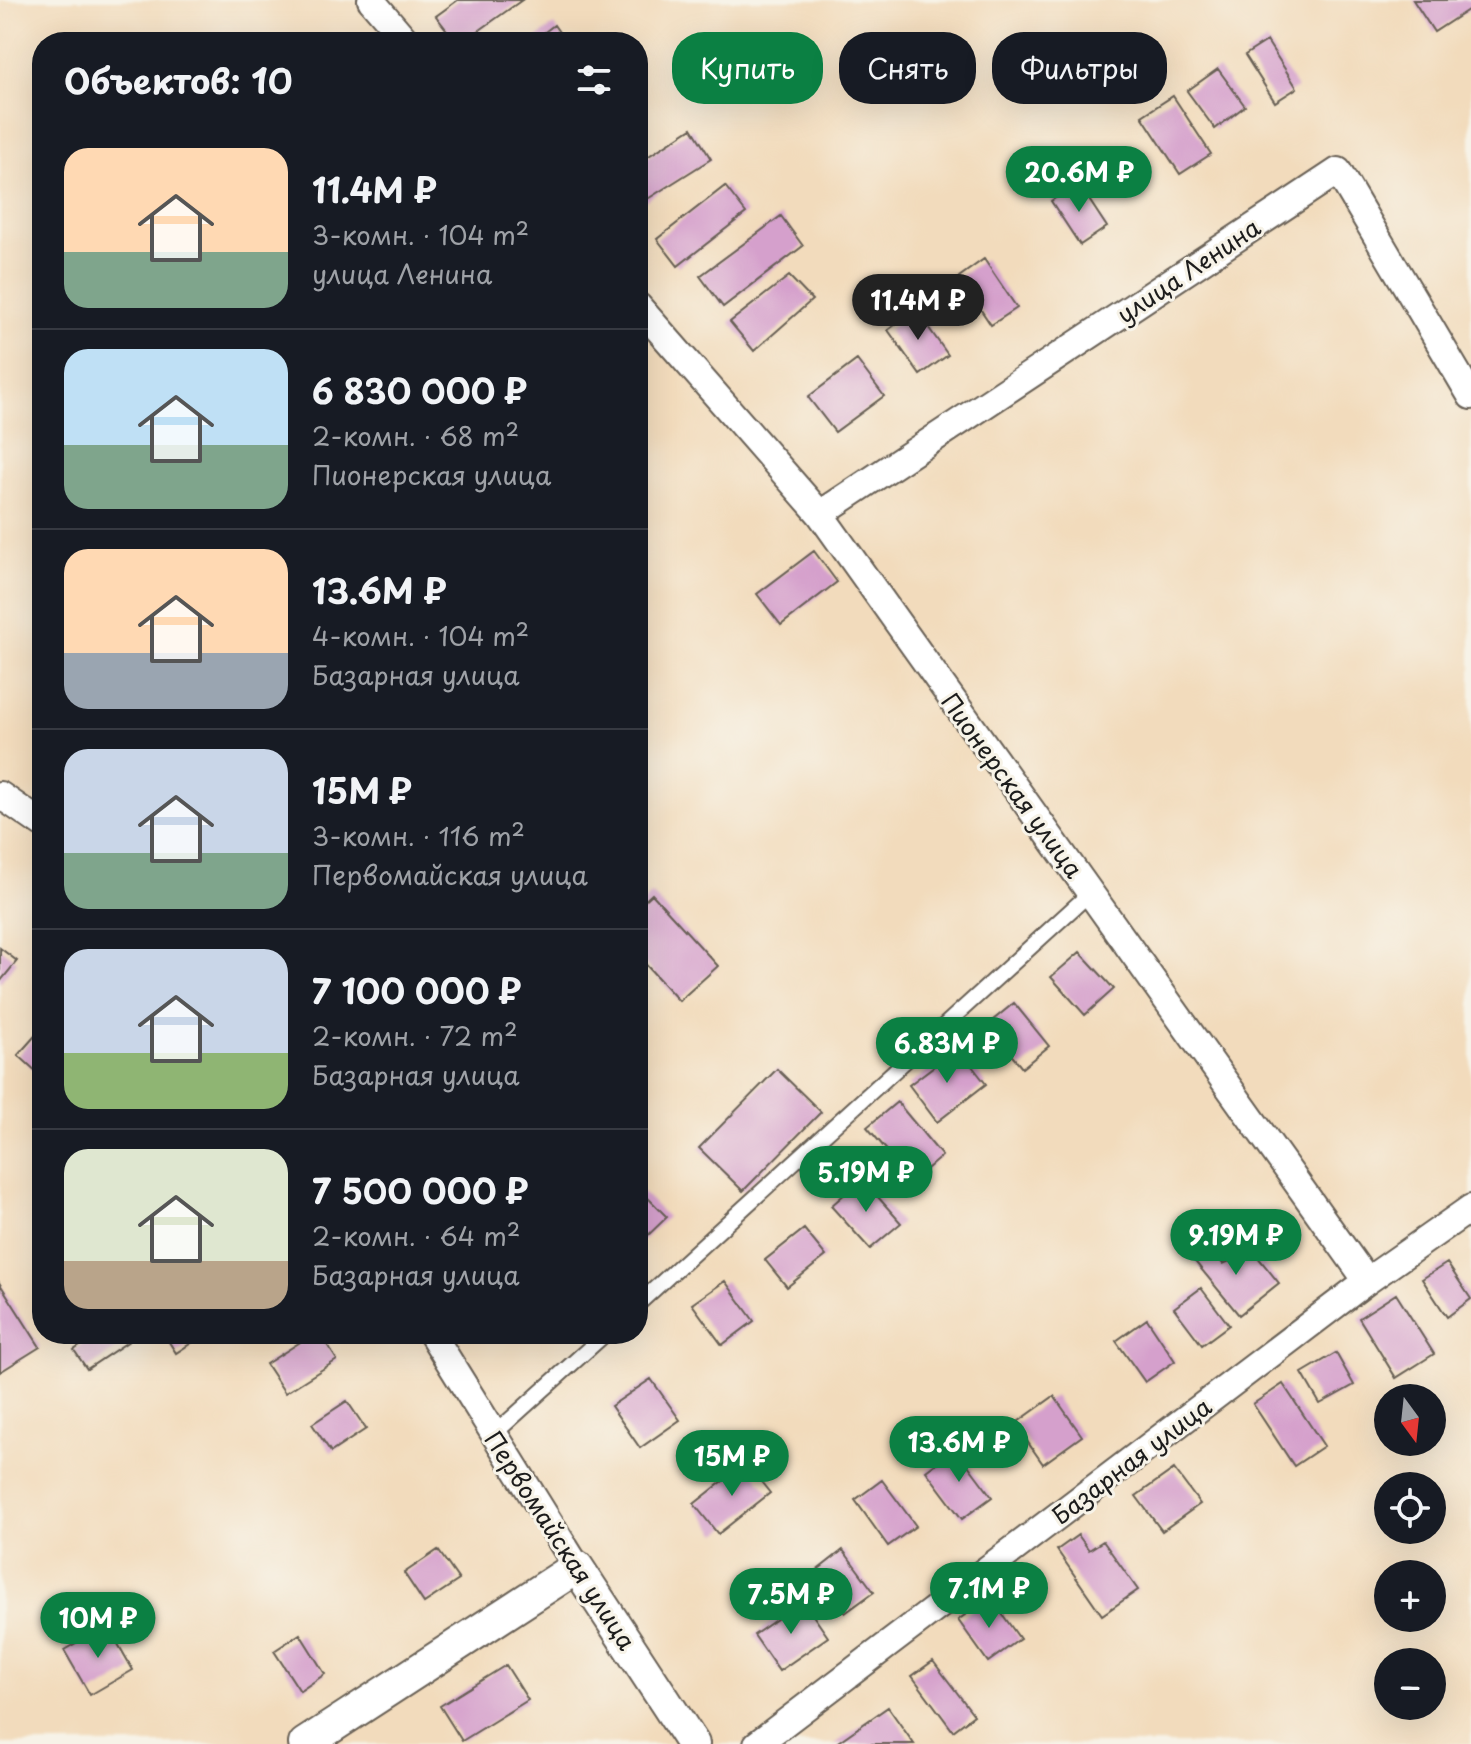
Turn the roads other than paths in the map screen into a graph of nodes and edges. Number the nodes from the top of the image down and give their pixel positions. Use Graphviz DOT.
graph roads {
  1 [pos="371,0"];
  2 [pos="398,32"];
  3 [pos="648,317"];
  4 [pos="1471,396"];
  5 [pos="820,514"];
  6 [pos="0,795"];
  7 [pos="32,817"];
  8 [pos="1090,893"];
  9 [pos="1471,1208"];
  10 [pos="1367,1281"];
  11 [pos="648,1295"];
  12 [pos="438,1344"];
  13 [pos="594,1344"];
  14 [pos="493,1435"];
  15 [pos="577,1567"];
  16 [pos="305,1744"];
  17 [pos="693,1744"];
  18 [pos="757,1744"];
  1 -- 2 [label="street"];
  3 -- 5 [label="street, Пионерская улица"];
  4 -- 5 [label="street, улица Ленина"];
  5 -- 8 [label="street, Пионерская улица"];
  6 -- 7 [label="street"];
  8 -- 10 [label="street, Пионерская улица"];
  8 -- 11 [label="lane"];
  9 -- 10 [label="street, Базарная улица"];
  10 -- 18 [label="street, Базарная улица"];
  12 -- 14 [label="street, Первомайская улица"];
  13 -- 14 [label="lane"];
  14 -- 15 [label="street, Первомайская улица"];
  15 -- 16 [label="street"];
  15 -- 17 [label="street, Первомайская улица"];
}
